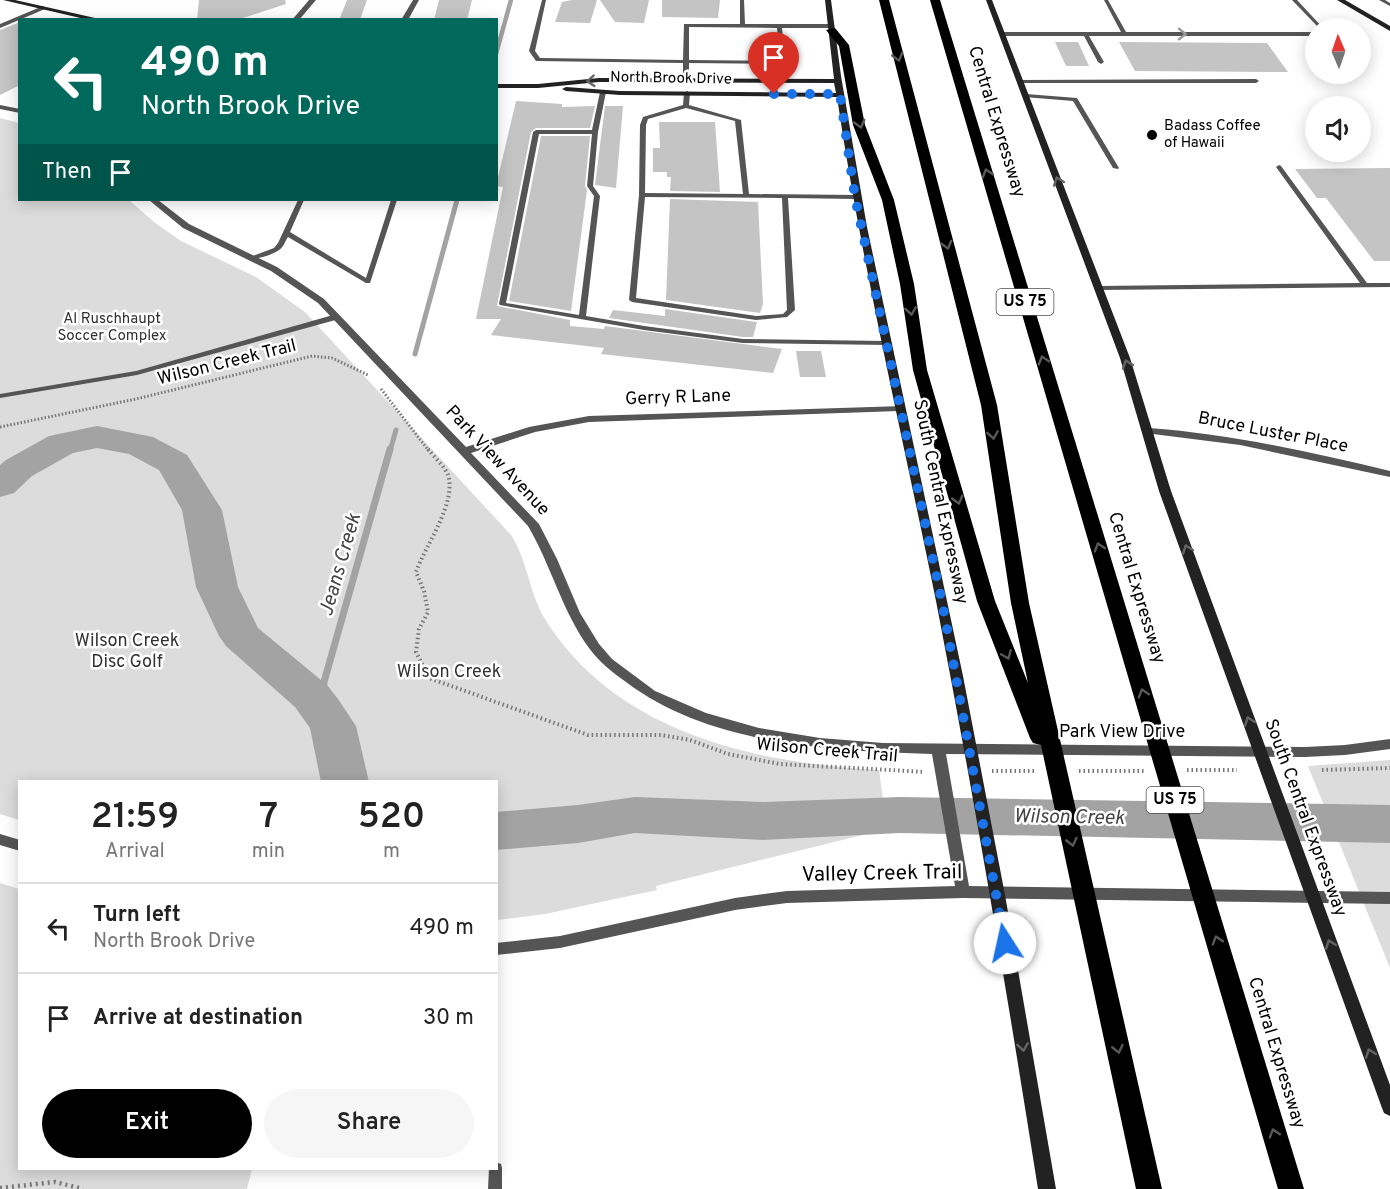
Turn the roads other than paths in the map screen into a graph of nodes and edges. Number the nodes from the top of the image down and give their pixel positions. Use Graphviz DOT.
graph roads {
  1 [pos="6,0"];
  2 [pos="313,0"];
  3 [pos="416,0"];
  4 [pos="544,0"];
  5 [pos="742,0"];
  6 [pos="828,0"];
  7 [pos="884,0"];
  8 [pos="935,0"];
  9 [pos="989,0"];
  10 [pos="1106,0"];
  11 [pos="1294,0"];
  12 [pos="1340,0"];
  13 [pos="1381,0"];
  14 [pos="1390,5"];
  15 [pos="43,8"];
  16 [pos="18,18"];
  17 [pos="19,18"];
  18 [pos="91,18"];
  19 [pos="297,18"];
  20 [pos="405,18"];
  21 [pos="1311,18"];
  22 [pos="0,26"];
  23 [pos="743,26"];
  24 [pos="779,26"];
  25 [pos="831,28"];
  26 [pos="1390,29"];
  27 [pos="1124,33"];
  28 [pos="1002,34"];
  29 [pos="1086,34"];
  30 [pos="1305,34"];
  31 [pos="1101,62"];
  32 [pos="686,63"];
  33 [pos="686,80"];
  34 [pos="838,81"];
  35 [pos="1256,81"];
  36 [pos="1020,82"];
  37 [pos="498,86"];
  38 [pos="538,86"];
  39 [pos="603,92"];
  40 [pos="687,93"];
  41 [pos="840,94"];
  42 [pos="1026,96"];
  43 [pos="686,106"];
  44 [pos="0,107"];
  45 [pos="18,111"];
  46 [pos="595,132"];
  47 [pos="1280,167"];
  48 [pos="1116,168"];
  49 [pos="642,195"];
  50 [pos="746,196"];
  51 [pos="785,196"];
  52 [pos="855,197"];
  53 [pos="154,201"];
  54 [pos="301,201"];
  55 [pos="394,201"];
  56 [pos="286,234"];
  57 [pos="252,258"];
  58 [pos="1365,285"];
  59 [pos="1390,285"];
  60 [pos="1099,288"];
  61 [pos="336,316"];
  62 [pos="582,318"];
  63 [pos="885,343"];
  64 [pos="0,396"];
  65 [pos="899,408"];
  66 [pos="1149,431"];
  67 [pos="463,452"];
  68 [pos="1390,474"];
  69 [pos="1390,744"];
  70 [pos="938,749"];
  71 [pos="1059,785"];
  72 [pos="0,839"];
  73 [pos="18,845"];
  74 [pos="963,892"];
  75 [pos="1390,898"];
  76 [pos="498,949"];
  77 [pos="1390,1108"];
  78 [pos="495,1170"];
  79 [pos="495,1189"];
  80 [pos="1047,1189"];
  81 [pos="1149,1189"];
  82 [pos="1291,1189"];
  1 -- 15 [label="main road"];
  2 -- 19 [label="street"];
  3 -- 20 [label="street"];
  4 -- 32 [label="lane"];
  5 -- 23 [label="lane"];
  6 -- 25 [label="main road, South Central Expressway"];
  7 -- 71 [label="highway, one-way"];
  82 -- 8 [label="highway, Central Expressway / US 75, one-way"];
  9 -- 28 [label="main road, South Central Expressway"];
  10 -- 27 [label="lane"];
  11 -- 21 [label="lane"];
  12 -- 26 [label="main road"];
  13 -- 14 [label="lane"];
  15 -- 17 [label="street"];
  15 -- 18 [label="main road"];
  16 -- 22 [label="street"];
  23 -- 24 [label="lane"];
  23 -- 32 [label="lane"];
  24 -- 25 [label="lane"];
  24 -- 32 [label="lane"];
  25 -- 34 [label="main road, South Central Expressway"];
  25 -- 71 [label="highway, one-way"];
  27 -- 29 [label="lane"];
  27 -- 30 [label="lane, one-way"];
  28 -- 29 [label="lane"];
  28 -- 36 [label="main road, South Central Expressway"];
  29 -- 31 [label="lane"];
  32 -- 33 [label="lane"];
  33 -- 34 [label="main road, North Brook Drive"];
  33 -- 38 [label="main road, North Brook Drive, one-way"];
  33 -- 40 [label="main road"];
  34 -- 41 [label="main road, South Central Expressway"];
  35 -- 36 [label="lane"];
  36 -- 42 [label="main road, South Central Expressway"];
  37 -- 38 [label="main road, North Brook Drive"];
  38 -- 39 [label="main road, North Brook Drive"];
  39 -- 40 [label="main road, North Brook Drive"];
  39 -- 46 [label="lane"];
  40 -- 41 [label="main road, North Brook Drive"];
  40 -- 43 [label="lane"];
  41 -- 52 [label="main road, South Central Expressway"];
  42 -- 48 [label="lane"];
  60 -- 42 [label="main road, South Central Expressway, one-way"];
  43 -- 49 [label="lane"];
  43 -- 50 [label="lane"];
  44 -- 45 [label="lane"];
  46 -- 62 [label="lane"];
  46 -- 62 [label="lane"];
  47 -- 58 [label="lane"];
  49 -- 50 [label="lane"];
  49 -- 51 [label="lane"];
  50 -- 51 [label="lane"];
  51 -- 52 [label="lane"];
  52 -- 63 [label="main road, South Central Expressway"];
  53 -- 57 [label="street, Park View Avenue"];
  54 -- 56 [label="lane"];
  55 -- 56 [label="lane"];
  56 -- 57 [label="lane"];
  57 -- 61 [label="street, Park View Avenue"];
  58 -- 59 [label="lane"];
  58 -- 60 [label="lane"];
  66 -- 60 [label="main road, South Central Expressway, one-way"];
  61 -- 64 [label="lane"];
  61 -- 67 [label="street, Park View Avenue"];
  62 -- 63 [label="lane"];
  63 -- 65 [label="main road, South Central Expressway"];
  65 -- 67 [label="street, Gerry R Lane"];
  65 -- 80 [label="main road, South Central Expressway, one-way"];
  66 -- 68 [label="street, Bruce Luster Place"];
  77 -- 66 [label="main road, South Central Expressway, one-way"];
  67 -- 70 [label="street, Park View Avenue"];
  69 -- 70 [label="street, Park View Drive"];
  70 -- 74 [label="street"];
  71 -- 81 [label="highway, one-way"];
  72 -- 73 [label="street"];
  74 -- 75 [label="street, Valley Creek Trail"];
  74 -- 76 [label="street, Valley Creek Trail"];
  78 -- 79 [label="lane"];
}
